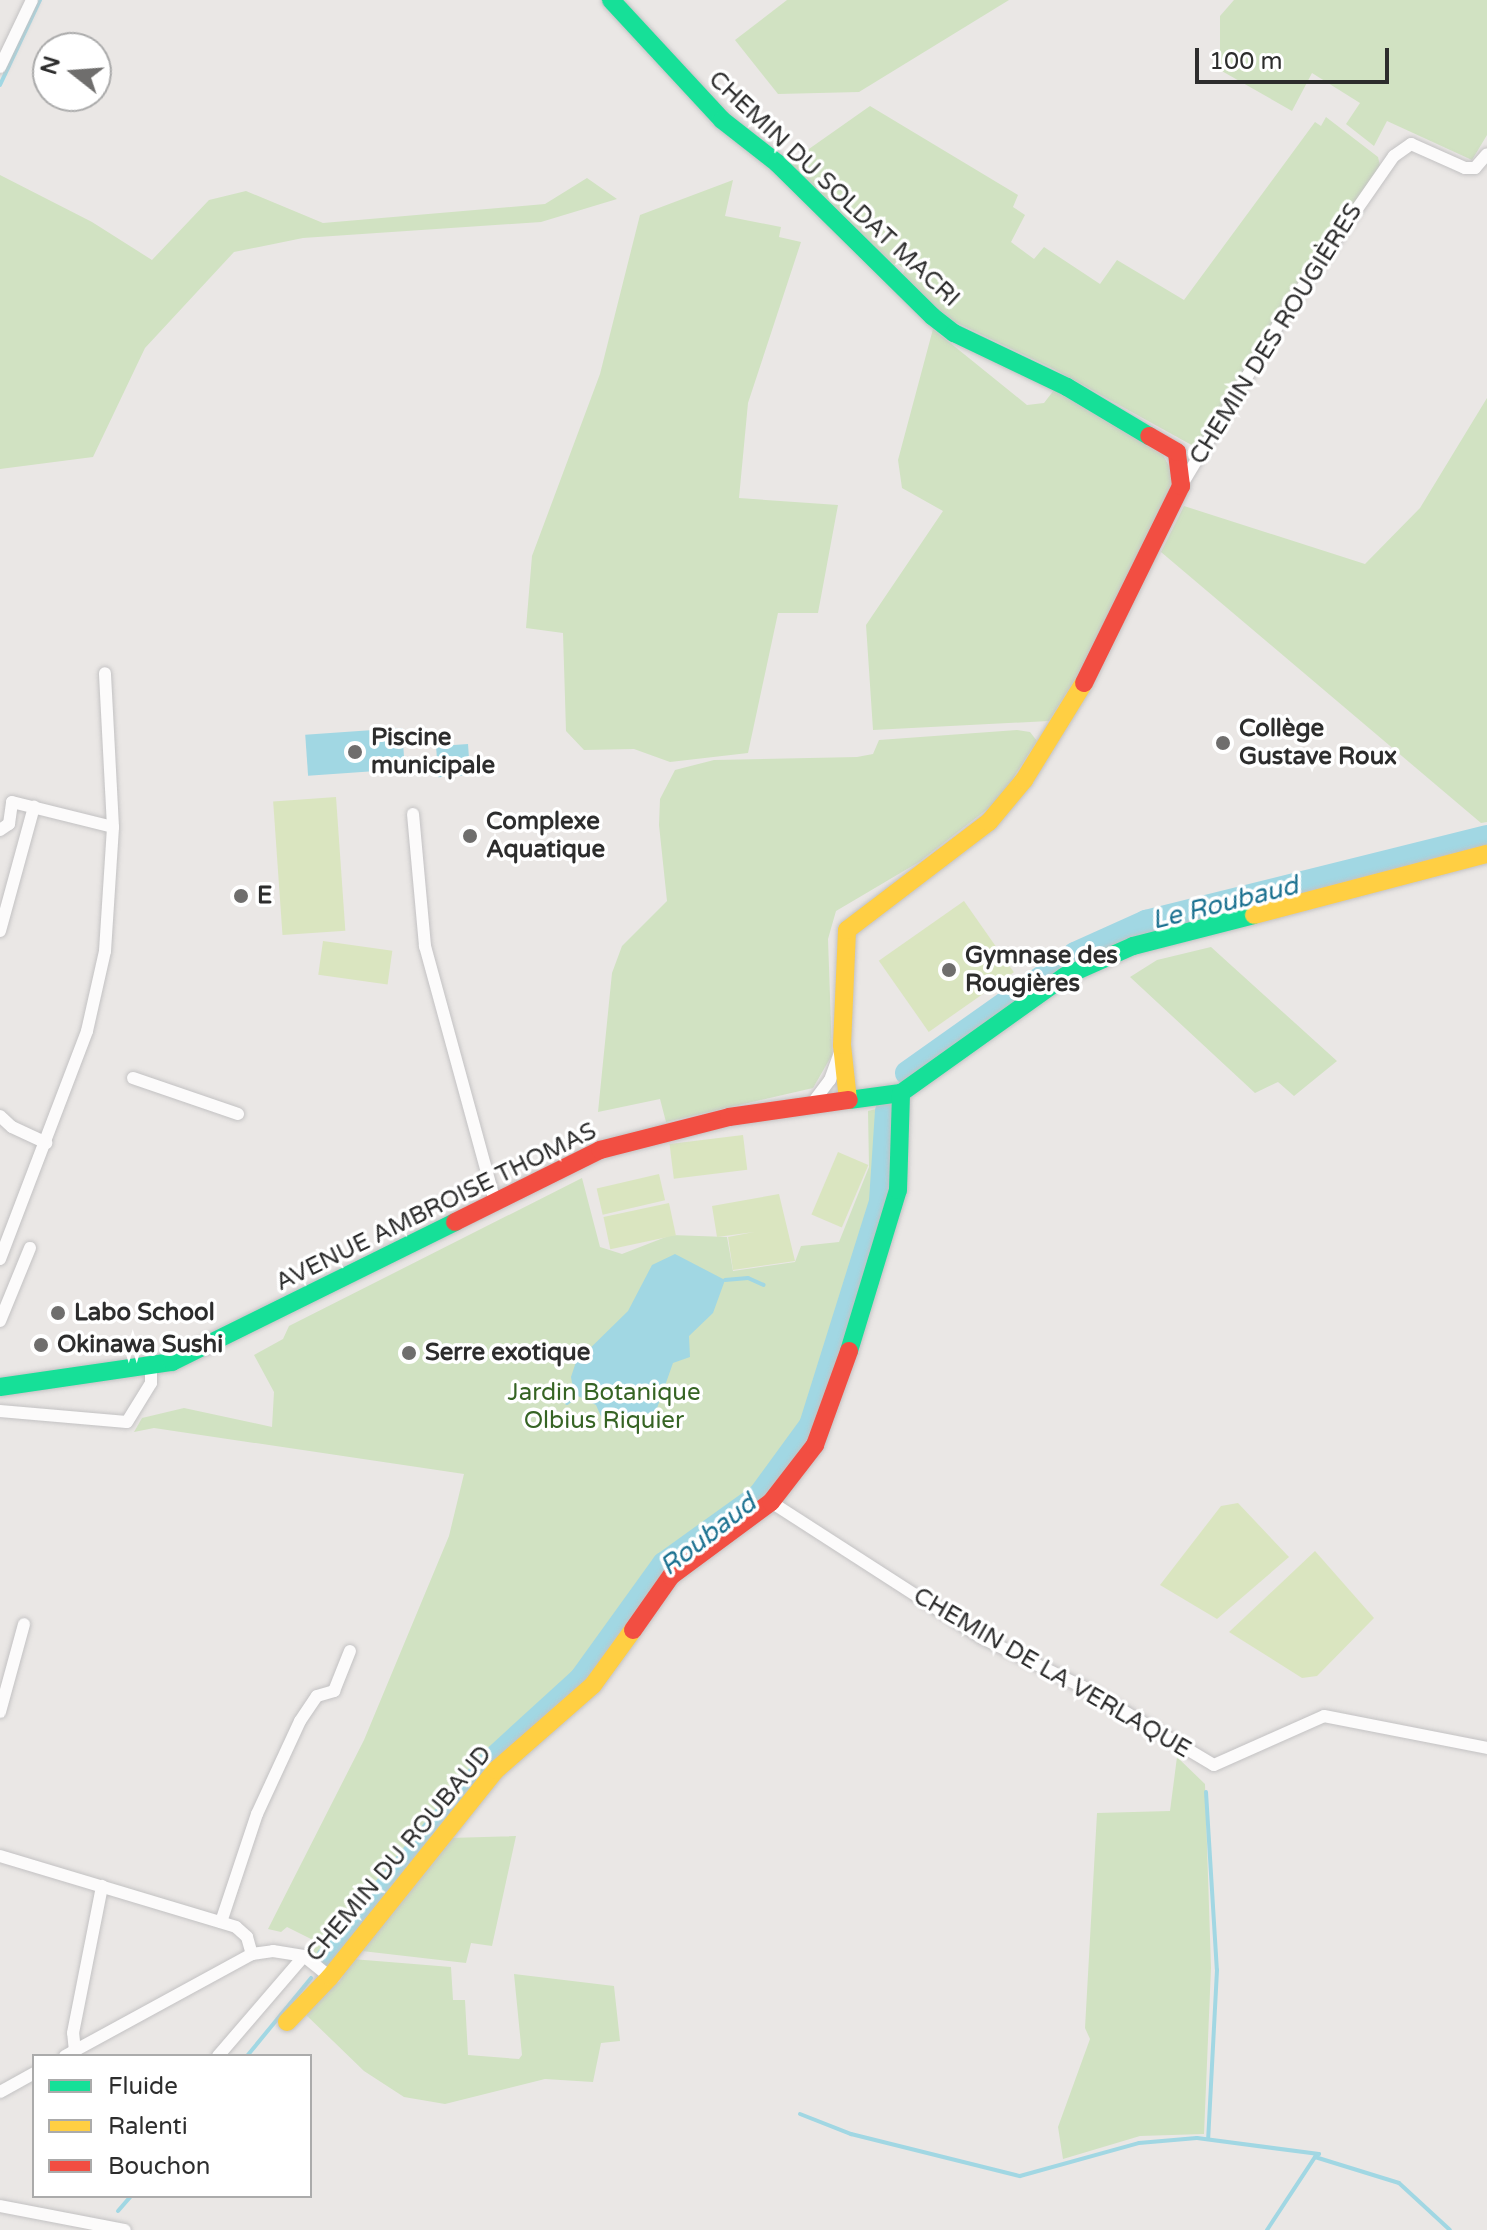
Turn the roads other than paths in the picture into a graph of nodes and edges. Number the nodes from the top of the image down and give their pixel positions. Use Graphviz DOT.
graph roads {
  1 [pos="32,0"];
  2 [pos="611,0"];
  3 [pos="0,67"];
  4 [pos="1487,154"];
  5 [pos="1181,486"];
  6 [pos="105,673"];
  7 [pos="34,807"];
  8 [pos="413,814"];
  9 [pos="113,827"];
  10 [pos="0,830"];
  11 [pos="1487,854"];
  12 [pos="0,931"];
  13 [pos="842,1045"];
  14 [pos="133,1078"];
  15 [pos="830,1080"];
  16 [pos="901,1093"];
  17 [pos="843,1100"];
  18 [pos="811,1105"];
  19 [pos="238,1114"];
  20 [pos="0,1116"];
  21 [pos="46,1143"];
  22 [pos="494,1199"];
  23 [pos="30,1248"];
  24 [pos="0,1259"];
  25 [pos="0,1321"];
  26 [pos="151,1367"];
  27 [pos="0,1387"];
  28 [pos="0,1411"];
  29 [pos="771,1502"];
  30 [pos="24,1624"];
  31 [pos="350,1651"];
  32 [pos="0,1712"];
  33 [pos="1487,1748"];
  34 [pos="0,1856"];
  35 [pos="102,1886"];
  36 [pos="221,1922"];
  37 [pos="252,1954"];
  38 [pos="304,1956"];
  39 [pos="330,1977"];
  40 [pos="287,2022"];
  41 [pos="70,2053"];
  42 [pos="220,2054"];
  43 [pos="32,2074"];
  44 [pos="0,2092"];
  45 [pos="0,2206"];
  46 [pos="119,2230"];
  1 -- 3 [label="street"];
  2 -- 5 [label="street, CHEMIN DU SOLDAT MACRI"];
  4 -- 5 [label="street, CHEMIN DES ROUGIÈRES"];
  5 -- 13 [label="street"];
  6 -- 9 [label="street"];
  7 -- 9 [label="street"];
  7 -- 10 [label="street"];
  7 -- 12 [label="street"];
  8 -- 22 [label="street"];
  9 -- 21 [label="street"];
  11 -- 16 [label="street"];
  13 -- 15 [label="street"];
  13 -- 17 [label="street"];
  14 -- 19 [label="street"];
  15 -- 17 [label="street"];
  15 -- 18 [label="street"];
  16 -- 17 [label="street, AVENUE AMBROISE THOMAS"];
  16 -- 29 [label="street, CHEMIN DU ROUBAUD"];
  17 -- 18 [label="street, AVENUE AMBROISE THOMAS"];
  18 -- 22 [label="street, AVENUE AMBROISE THOMAS"];
  20 -- 21 [label="street"];
  21 -- 24 [label="street"];
  22 -- 26 [label="street, AVENUE AMBROISE THOMAS"];
  23 -- 25 [label="street"];
  26 -- 27 [label="street, AVENUE AMBROISE THOMAS"];
  26 -- 28 [label="street"];
  29 -- 33 [label="street, CHEMIN DE LA VERLAQUE"];
  29 -- 39 [label="street, CHEMIN DU ROUBAUD"];
  30 -- 32 [label="street"];
  31 -- 36 [label="street"];
  34 -- 35 [label="street"];
  35 -- 36 [label="street"];
  35 -- 41 [label="street"];
  36 -- 37 [label="street"];
  37 -- 38 [label="street"];
  37 -- 41 [label="street"];
  38 -- 39 [label="street"];
  38 -- 42 [label="street"];
  39 -- 40 [label="street, CHEMIN DU ROUBAUD"];
  43 -- 44 [label="street"];
  45 -- 46 [label="street"];
}
